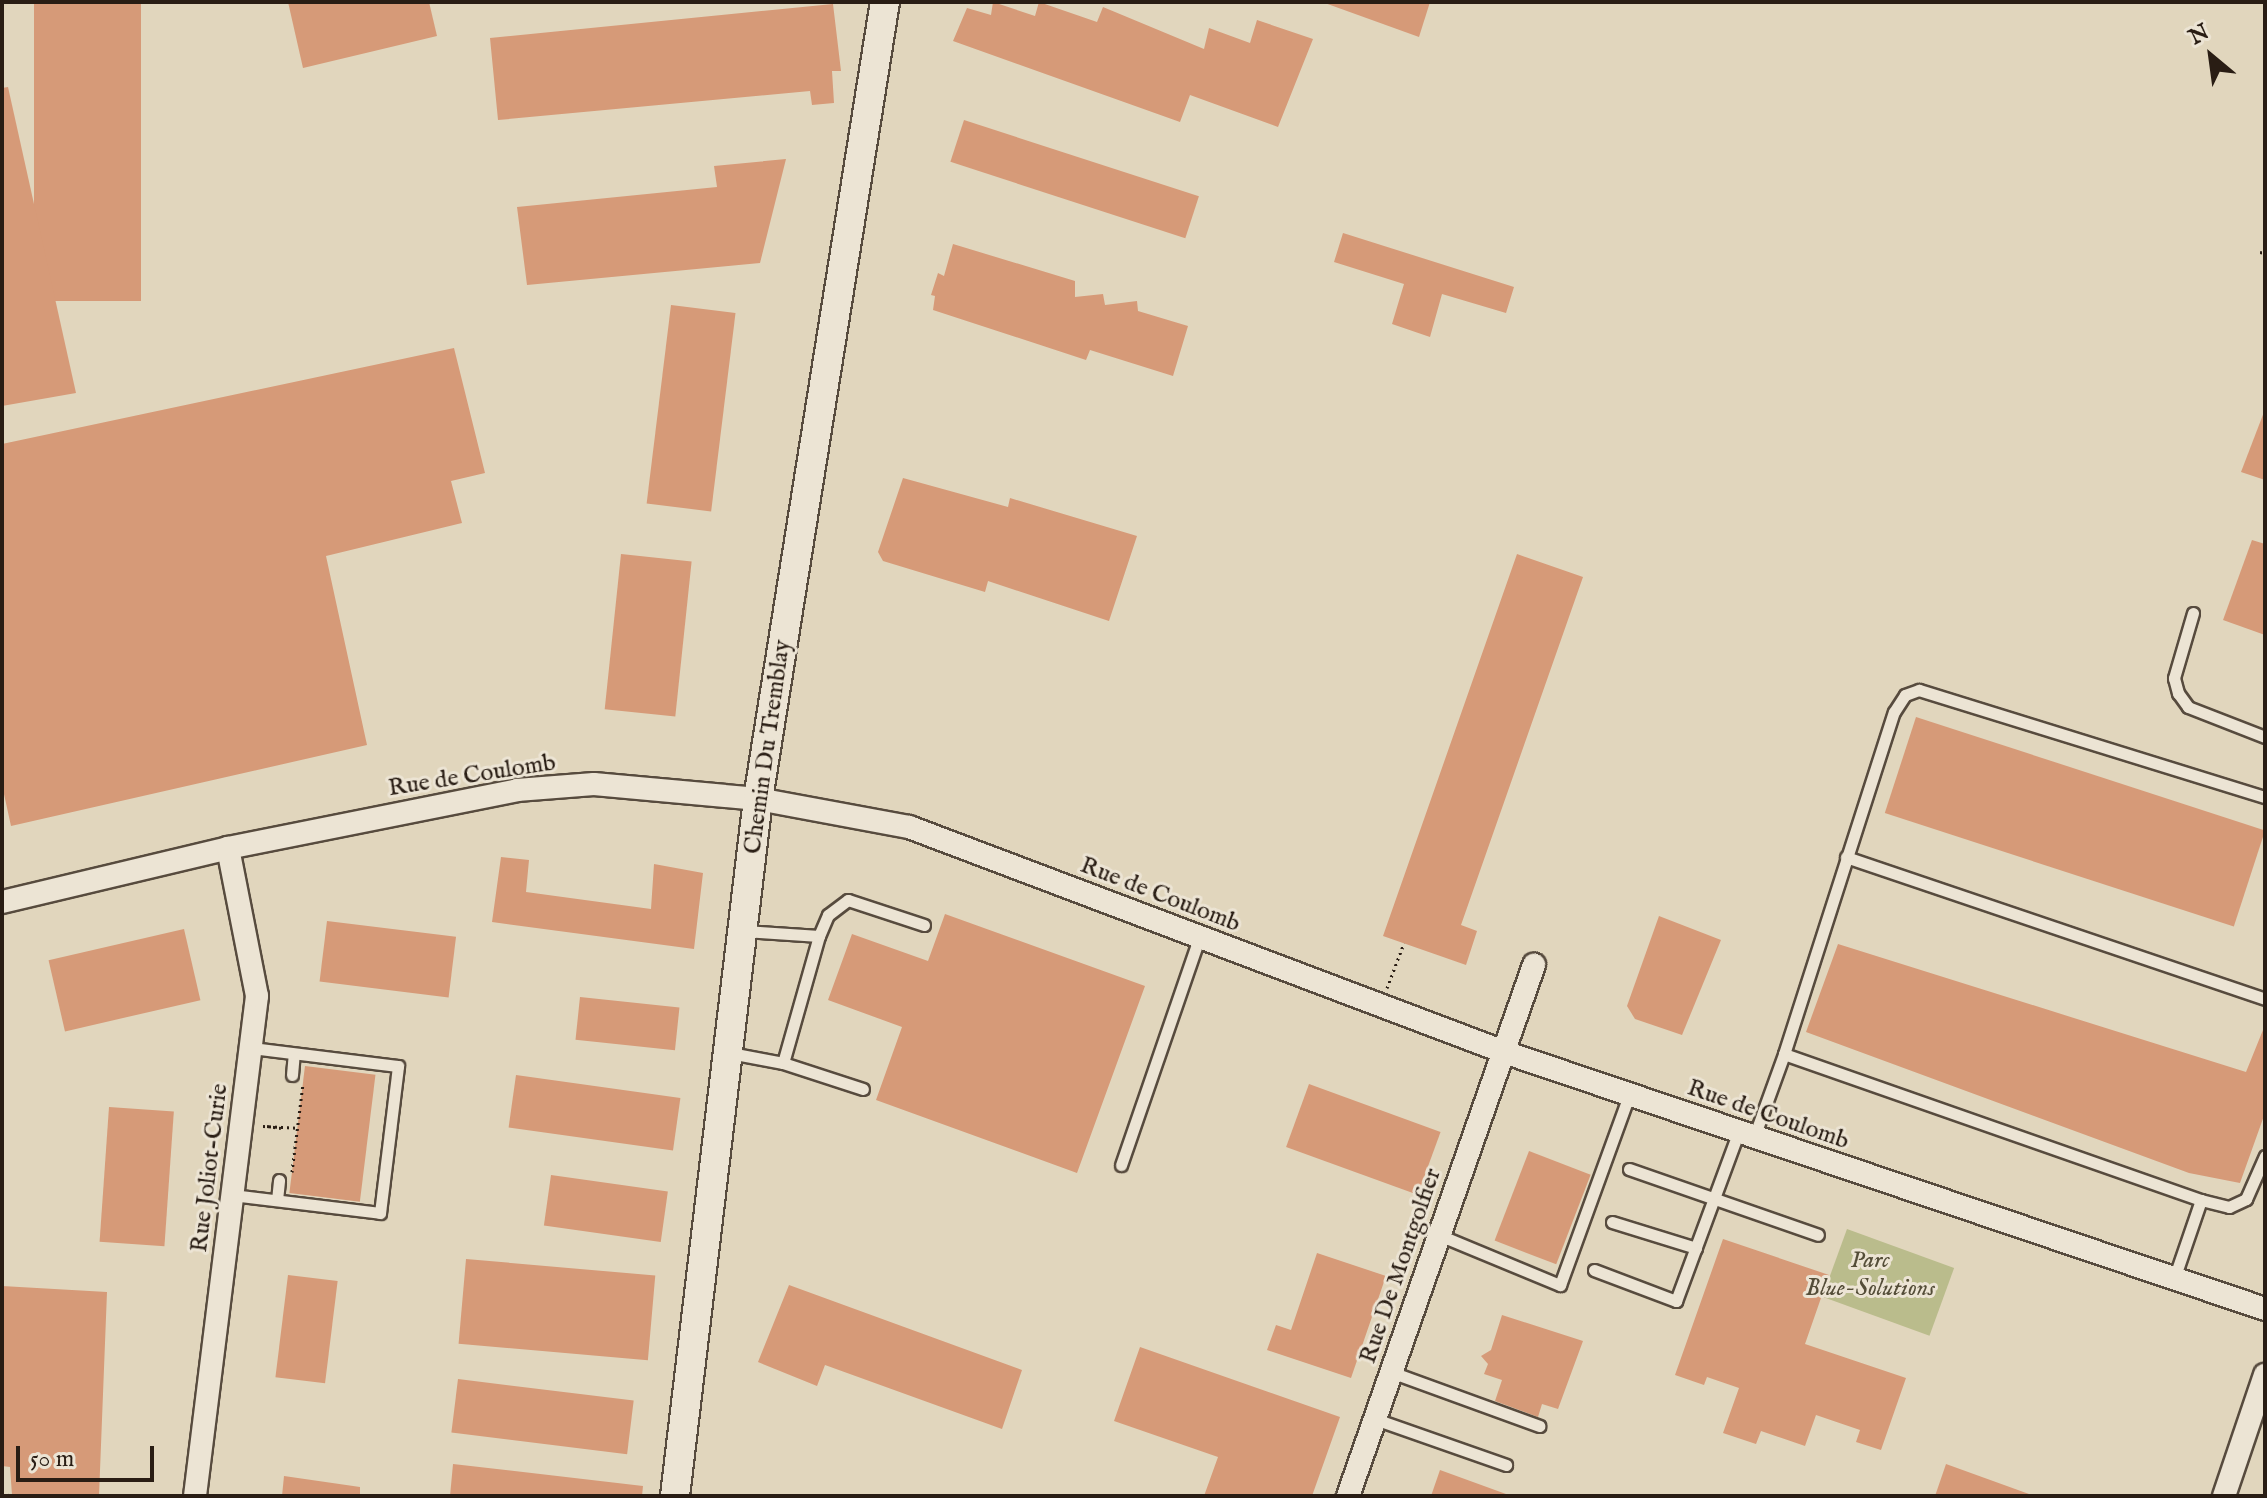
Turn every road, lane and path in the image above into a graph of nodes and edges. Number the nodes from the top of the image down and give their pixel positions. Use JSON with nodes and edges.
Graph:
{"nodes":[{"id":1,"x":885,"y":2,"type":"edge"},
{"id":2,"x":2193,"y":613,"type":"dead end"},
{"id":3,"x":2265,"y":737,"type":"edge"},
{"id":4,"x":2265,"y":797,"type":"edge"},
{"id":5,"x":758,"y":799,"type":"junction"},
{"id":6,"x":228,"y":848,"type":"junction"},
{"id":7,"x":1846,"y":857,"type":"junction"},
{"id":8,"x":2,"y":902,"type":"edge"},
{"id":9,"x":924,"y":925,"type":"dead end"},
{"id":10,"x":743,"y":931,"type":"junction"},
{"id":11,"x":819,"y":936,"type":"junction"},
{"id":12,"x":1199,"y":938,"type":"junction"},
{"id":13,"x":1404,"y":943,"type":"dead end"},
{"id":14,"x":1534,"y":965,"type":"dead end"},
{"id":15,"x":2265,"y":999,"type":"edge"},
{"id":16,"x":1380,"y":1006,"type":"junction"},
{"id":17,"x":251,"y":1048,"type":"junction"},
{"id":18,"x":1504,"y":1052,"type":"junction"},
{"id":19,"x":729,"y":1053,"type":"junction"},
{"id":20,"x":294,"y":1054,"type":"junction"},
{"id":21,"x":1784,"y":1054,"type":"junction"},
{"id":22,"x":783,"y":1063,"type":"junction"},
{"id":23,"x":298,"y":1077,"type":"joint"},
{"id":24,"x":863,"y":1089,"type":"dead end"},
{"id":25,"x":1629,"y":1095,"type":"junction"},
{"id":26,"x":256,"y":1125,"type":"dead end"},
{"id":27,"x":297,"y":1128,"type":"junction"},
{"id":28,"x":1746,"y":1135,"type":"junction"},
{"id":29,"x":2265,"y":1156,"type":"edge"},
{"id":30,"x":1121,"y":1165,"type":"dead end"},
{"id":31,"x":1629,"y":1169,"type":"dead end"},
{"id":32,"x":285,"y":1180,"type":"joint"},
{"id":33,"x":232,"y":1195,"type":"junction"},
{"id":34,"x":1714,"y":1197,"type":"junction"},
{"id":35,"x":277,"y":1200,"type":"junction"},
{"id":36,"x":2201,"y":1200,"type":"junction"},
{"id":37,"x":1612,"y":1222,"type":"dead end"},
{"id":38,"x":1439,"y":1235,"type":"junction"},
{"id":39,"x":1818,"y":1235,"type":"dead end"},
{"id":40,"x":1696,"y":1248,"type":"junction"},
{"id":41,"x":1594,"y":1270,"type":"dead end"},
{"id":42,"x":2174,"y":1279,"type":"junction"},
{"id":43,"x":2265,"y":1309,"type":"edge"},
{"id":44,"x":1391,"y":1372,"type":"junction"},
{"id":45,"x":2265,"y":1375,"type":"edge"},
{"id":46,"x":1375,"y":1419,"type":"junction"},
{"id":47,"x":1539,"y":1426,"type":"dead end"},
{"id":48,"x":1506,"y":1465,"type":"dead end"},
{"id":49,"x":2,"y":1493,"type":"edge"},
{"id":50,"x":11,"y":1496,"type":"edge"},
{"id":51,"x":195,"y":1496,"type":"edge"},
{"id":52,"x":675,"y":1496,"type":"edge"},
{"id":53,"x":1348,"y":1496,"type":"edge"},
{"id":54,"x":2224,"y":1496,"type":"edge"}],
"edges":[{"from":1,"to":5,"type":"street","name":"Chemin Du Tremblay"},
{"from":2,"to":3,"type":"lane"},
{"from":4,"to":7,"type":"lane"},
{"from":5,"to":6,"type":"street","name":"Rue de Coulomb"},
{"from":5,"to":10,"type":"street","name":"Chemin Du Tremblay"},
{"from":5,"to":12,"type":"street","name":"Rue de Coulomb"},
{"from":6,"to":8,"type":"street","name":"Rue de Coulomb"},
{"from":6,"to":17,"type":"street","name":"Rue Joliot-Curie"},
{"from":7,"to":15,"type":"lane"},
{"from":7,"to":21,"type":"lane"},
{"from":9,"to":11,"type":"lane"},
{"from":10,"to":11,"type":"lane"},
{"from":10,"to":19,"type":"street","name":"Chemin Du Tremblay"},
{"from":11,"to":22,"type":"lane"},
{"from":12,"to":16,"type":"street","name":"Rue de Coulomb"},
{"from":12,"to":30,"type":"lane"},
{"from":13,"to":16,"type":"path"},
{"from":14,"to":18,"type":"street","name":"Rue De Montgolfier"},
{"from":16,"to":18,"type":"street","name":"Rue de Coulomb"},
{"from":17,"to":20,"type":"lane"},
{"from":17,"to":33,"type":"street","name":"Rue Joliot-Curie"},
{"from":18,"to":25,"type":"street","name":"Rue de Coulomb"},
{"from":18,"to":38,"type":"street","name":"Rue De Montgolfier"},
{"from":19,"to":22,"type":"lane"},
{"from":19,"to":52,"type":"street","name":"Chemin Du Tremblay"},
{"from":20,"to":23,"type":"lane"},
{"from":20,"to":35,"type":"lane"},
{"from":21,"to":28,"type":"lane"},
{"from":21,"to":36,"type":"lane"},
{"from":22,"to":24,"type":"lane"},
{"from":23,"to":27,"type":"path"},
{"from":25,"to":28,"type":"street","name":"Rue de Coulomb"},
{"from":25,"to":38,"type":"lane"},
{"from":26,"to":27,"type":"path"},
{"from":27,"to":32,"type":"path"},
{"from":28,"to":34,"type":"lane"},
{"from":28,"to":42,"type":"street","name":"Rue de Coulomb"},
{"from":29,"to":36,"type":"lane"},
{"from":31,"to":34,"type":"lane"},
{"from":32,"to":35,"type":"lane"},
{"from":33,"to":35,"type":"lane"},
{"from":33,"to":51,"type":"street","name":"Rue Joliot-Curie"},
{"from":34,"to":39,"type":"lane"},
{"from":34,"to":40,"type":"lane"},
{"from":36,"to":42,"type":"lane"},
{"from":37,"to":40,"type":"lane"},
{"from":38,"to":44,"type":"street","name":"Rue De Montgolfier"},
{"from":40,"to":41,"type":"lane"},
{"from":42,"to":43,"type":"street","name":"Rue de Coulomb"},
{"from":44,"to":46,"type":"street","name":"Rue De Montgolfier"},
{"from":44,"to":47,"type":"lane"},
{"from":45,"to":54,"type":"street"},
{"from":46,"to":48,"type":"lane"},
{"from":46,"to":53,"type":"street","name":"Rue De Montgolfier"},
{"from":49,"to":50,"type":"path"}]}
